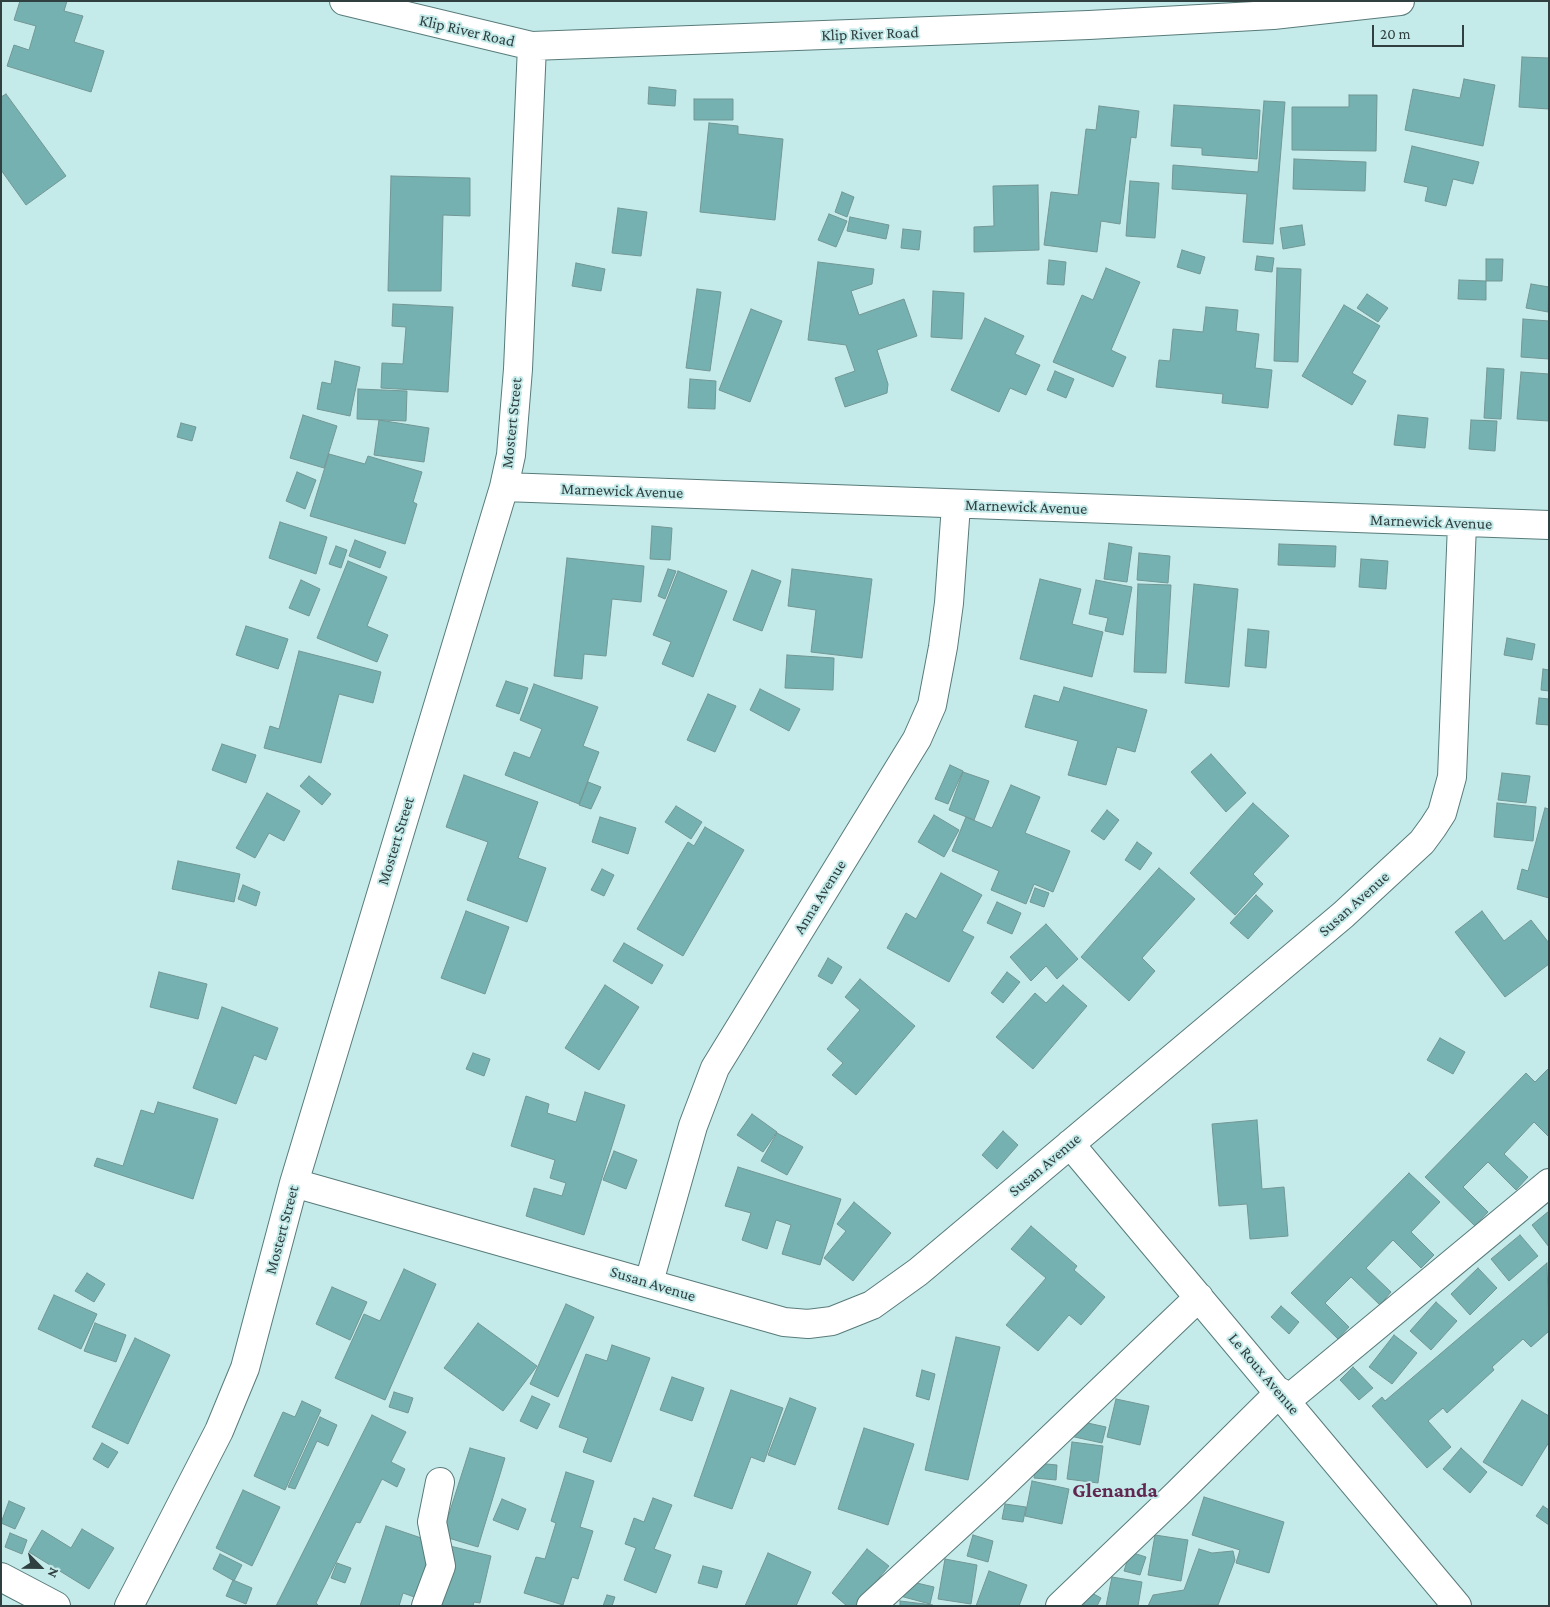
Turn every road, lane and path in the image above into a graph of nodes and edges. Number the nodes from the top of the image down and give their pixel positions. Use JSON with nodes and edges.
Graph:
{"nodes":[{"id":1,"x":344,"y":1,"type":"edge"},
{"id":2,"x":1400,"y":1,"type":"edge"},
{"id":3,"x":532,"y":46,"type":"junction"},
{"id":4,"x":504,"y":487,"type":"junction"},
{"id":5,"x":956,"y":505,"type":"junction"},
{"id":6,"x":1462,"y":524,"type":"junction"},
{"id":7,"x":1549,"y":525,"type":"edge"},
{"id":8,"x":1070,"y":1144,"type":"junction"},
{"id":9,"x":294,"y":1183,"type":"junction"},
{"id":10,"x":1549,"y":1183,"type":"edge"},
{"id":11,"x":649,"y":1282,"type":"junction"},
{"id":12,"x":1199,"y":1296,"type":"junction"},
{"id":13,"x":1283,"y":1397,"type":"junction"},
{"id":14,"x":440,"y":1482,"type":"dead end"},
{"id":15,"x":1,"y":1577,"type":"edge"},
{"id":16,"x":56,"y":1606,"type":"edge"},
{"id":17,"x":129,"y":1606,"type":"edge"},
{"id":18,"x":426,"y":1606,"type":"edge"},
{"id":19,"x":871,"y":1606,"type":"edge"},
{"id":20,"x":1060,"y":1606,"type":"edge"},
{"id":21,"x":1457,"y":1606,"type":"edge"}],
"edges":[{"from":1,"to":3,"type":"street","name":"Klip River Road"},
{"from":2,"to":3,"type":"street","name":"Klip River Road"},
{"from":3,"to":4,"type":"street","name":"Mostert Street"},
{"from":4,"to":5,"type":"street","name":"Marnewick Avenue"},
{"from":4,"to":9,"type":"street","name":"Mostert Street"},
{"from":5,"to":6,"type":"street","name":"Marnewick Avenue"},
{"from":5,"to":11,"type":"street","name":"Anna Avenue"},
{"from":6,"to":7,"type":"street","name":"Marnewick Avenue"},
{"from":6,"to":8,"type":"street","name":"Susan Avenue"},
{"from":8,"to":11,"type":"street","name":"Susan Avenue"},
{"from":8,"to":12,"type":"street","name":"Le Roux Avenue"},
{"from":9,"to":11,"type":"street","name":"Susan Avenue"},
{"from":9,"to":17,"type":"street","name":"Mostert Street"},
{"from":10,"to":13,"type":"street"},
{"from":12,"to":13,"type":"street","name":"Le Roux Avenue"},
{"from":12,"to":19,"type":"street"},
{"from":13,"to":20,"type":"street"},
{"from":13,"to":21,"type":"street","name":"Le Roux Avenue"},
{"from":14,"to":18,"type":"street"},
{"from":15,"to":16,"type":"street"}]}
